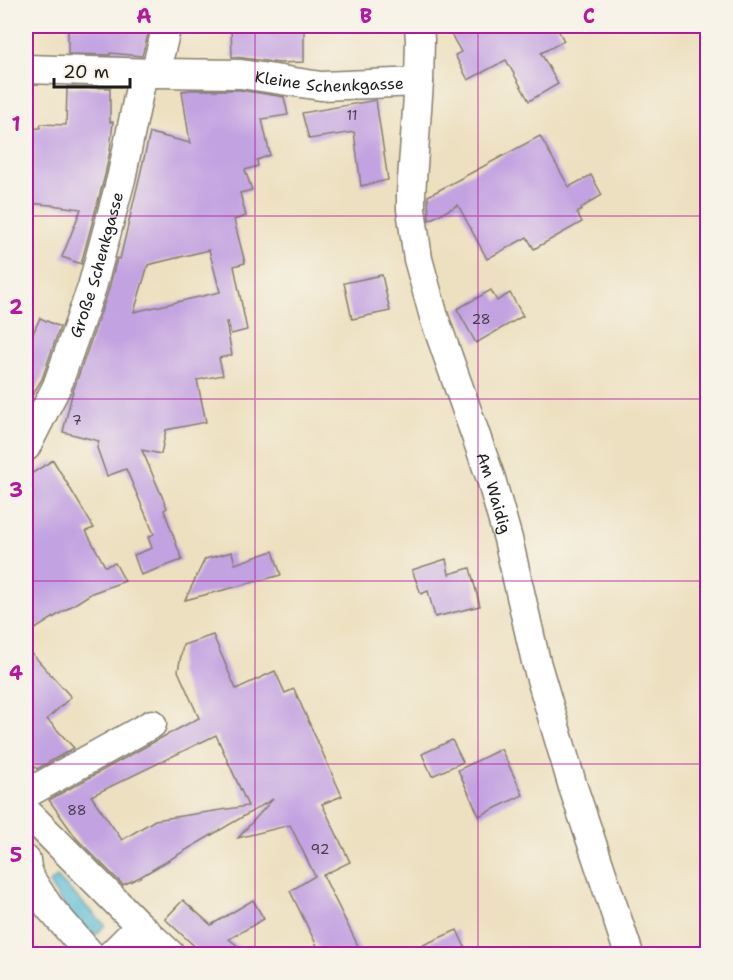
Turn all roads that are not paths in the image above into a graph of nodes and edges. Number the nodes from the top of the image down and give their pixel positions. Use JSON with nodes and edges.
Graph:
{"nodes":[{"id":1,"x":167,"y":26,"type":"edge"},
{"id":2,"x":419,"y":26,"type":"edge"},
{"id":3,"x":26,"y":69,"type":"edge"},
{"id":4,"x":149,"y":73,"type":"junction"},
{"id":5,"x":419,"y":82,"type":"junction"},
{"id":6,"x":26,"y":447,"type":"edge"},
{"id":7,"x":152,"y":724,"type":"dead end"},
{"id":8,"x":26,"y":815,"type":"edge"},
{"id":9,"x":26,"y":860,"type":"edge"},
{"id":10,"x":140,"y":926,"type":"junction"},
{"id":11,"x":90,"y":954,"type":"edge"},
{"id":12,"x":112,"y":954,"type":"edge"},
{"id":13,"x":171,"y":954,"type":"edge"},
{"id":14,"x":629,"y":954,"type":"edge"}],
"edges":[{"from":1,"to":4,"type":"street","name":"Große Schenkgasse"},
{"from":2,"to":5,"type":"street","name":"Am Waidig"},
{"from":3,"to":4,"type":"street","name":"Kleine Schenkgasse"},
{"from":4,"to":5,"type":"street","name":"Kleine Schenkgasse"},
{"from":4,"to":6,"type":"street","name":"Große Schenkgasse"},
{"from":5,"to":14,"type":"street","name":"Am Waidig"},
{"from":7,"to":8,"type":"street"},
{"from":8,"to":10,"type":"street"},
{"from":9,"to":11,"type":"street"},
{"from":10,"to":12,"type":"street"},
{"from":10,"to":13,"type":"street"}]}
